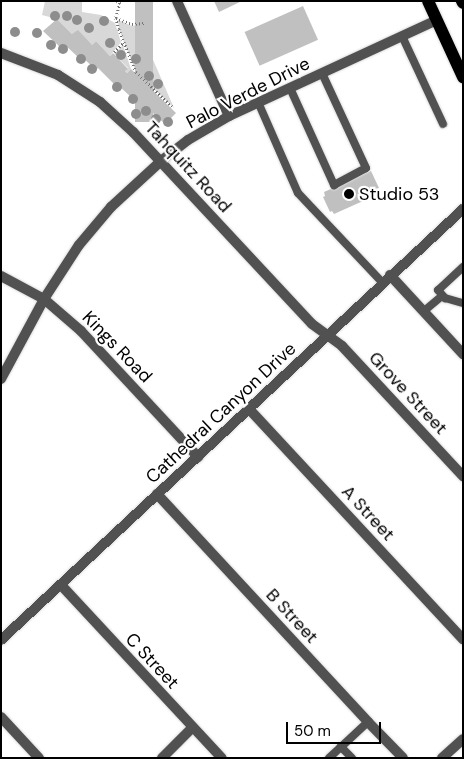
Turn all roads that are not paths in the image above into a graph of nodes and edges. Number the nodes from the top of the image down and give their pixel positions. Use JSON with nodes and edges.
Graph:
{"nodes":[{"id":1,"x":177,"y":1,"type":"edge"},
{"id":2,"x":428,"y":1,"type":"edge"},
{"id":3,"x":437,"y":20,"type":"junction"},
{"id":4,"x":402,"y":36,"type":"junction"},
{"id":5,"x":1,"y":53,"type":"edge"},
{"id":6,"x":322,"y":73,"type":"junction"},
{"id":7,"x":463,"y":77,"type":"edge"},
{"id":8,"x":290,"y":88,"type":"junction"},
{"id":9,"x":258,"y":102,"type":"junction"},
{"id":10,"x":229,"y":116,"type":"junction"},
{"id":11,"x":443,"y":124,"type":"dead end"},
{"id":12,"x":161,"y":161,"type":"junction"},
{"id":13,"x":463,"y":209,"type":"edge"},
{"id":14,"x":463,"y":267,"type":"edge"},
{"id":15,"x":390,"y":275,"type":"junction"},
{"id":16,"x":1,"y":276,"type":"edge"},
{"id":17,"x":382,"y":282,"type":"junction"},
{"id":18,"x":442,"y":296,"type":"junction"},
{"id":19,"x":44,"y":299,"type":"junction"},
{"id":20,"x":463,"y":303,"type":"edge"},
{"id":21,"x":424,"y":311,"type":"junction"},
{"id":22,"x":327,"y":336,"type":"junction"},
{"id":23,"x":463,"y":354,"type":"edge"},
{"id":24,"x":1,"y":379,"type":"edge"},
{"id":25,"x":250,"y":410,"type":"junction"},
{"id":26,"x":198,"y":457,"type":"junction"},
{"id":27,"x":463,"y":476,"type":"edge"},
{"id":28,"x":157,"y":494,"type":"junction"},
{"id":29,"x":60,"y":585,"type":"junction"},
{"id":30,"x":463,"y":639,"type":"edge"},
{"id":31,"x":1,"y":640,"type":"edge"},
{"id":32,"x":1,"y":717,"type":"edge"},
{"id":33,"x":368,"y":722,"type":"junction"},
{"id":34,"x":192,"y":728,"type":"junction"},
{"id":35,"x":463,"y":739,"type":"edge"},
{"id":36,"x":341,"y":747,"type":"junction"},
{"id":37,"x":39,"y":758,"type":"edge"},
{"id":38,"x":162,"y":758,"type":"edge"},
{"id":39,"x":222,"y":758,"type":"edge"},
{"id":40,"x":329,"y":758,"type":"edge"},
{"id":41,"x":352,"y":758,"type":"edge"},
{"id":42,"x":404,"y":758,"type":"edge"},
{"id":43,"x":442,"y":758,"type":"edge"}],
"edges":[{"from":1,"to":10,"type":"street"},
{"from":2,"to":3,"type":"main road"},
{"from":3,"to":4,"type":"street","name":"Palo Verde Drive"},
{"from":3,"to":7,"type":"main road"},
{"from":4,"to":6,"type":"street","name":"Palo Verde Drive"},
{"from":4,"to":11,"type":"lane"},
{"from":5,"to":12,"type":"street","name":"Tahquitz Road"},
{"from":6,"to":8,"type":"street","name":"Palo Verde Drive"},
{"from":6,"to":8,"type":"lane"},
{"from":8,"to":9,"type":"street","name":"Palo Verde Drive"},
{"from":9,"to":10,"type":"street","name":"Palo Verde Drive"},
{"from":9,"to":17,"type":"lane"},
{"from":10,"to":12,"type":"street","name":"Palo Verde Drive"},
{"from":12,"to":19,"type":"street","name":"Palo Verde Drive"},
{"from":12,"to":22,"type":"street","name":"Tahquitz Road"},
{"from":13,"to":15,"type":"street","name":"Cathedral Canyon Drive"},
{"from":14,"to":18,"type":"lane"},
{"from":15,"to":17,"type":"street","name":"Cathedral Canyon Drive"},
{"from":15,"to":21,"type":"street"},
{"from":16,"to":19,"type":"street","name":"Kings Road"},
{"from":17,"to":22,"type":"street","name":"Cathedral Canyon Drive"},
{"from":18,"to":20,"type":"lane"},
{"from":18,"to":21,"type":"lane"},
{"from":19,"to":24,"type":"street","name":"Palo Verde Drive"},
{"from":19,"to":26,"type":"street","name":"Kings Road"},
{"from":21,"to":23,"type":"street"},
{"from":22,"to":25,"type":"street","name":"Cathedral Canyon Drive"},
{"from":22,"to":27,"type":"street","name":"Grove Street"},
{"from":25,"to":26,"type":"street","name":"Cathedral Canyon Drive"},
{"from":25,"to":30,"type":"street","name":"A Street"},
{"from":26,"to":28,"type":"street","name":"Cathedral Canyon Drive"},
{"from":28,"to":29,"type":"street","name":"Cathedral Canyon Drive"},
{"from":28,"to":33,"type":"street","name":"B Street"},
{"from":29,"to":31,"type":"street","name":"Cathedral Canyon Drive"},
{"from":29,"to":34,"type":"street","name":"C Street"},
{"from":32,"to":37,"type":"street"},
{"from":33,"to":36,"type":"lane"},
{"from":33,"to":42,"type":"street","name":"B Street"},
{"from":34,"to":38,"type":"street"},
{"from":34,"to":39,"type":"street","name":"C Street"},
{"from":35,"to":43,"type":"street"},
{"from":36,"to":40,"type":"lane"},
{"from":36,"to":41,"type":"lane"}]}
